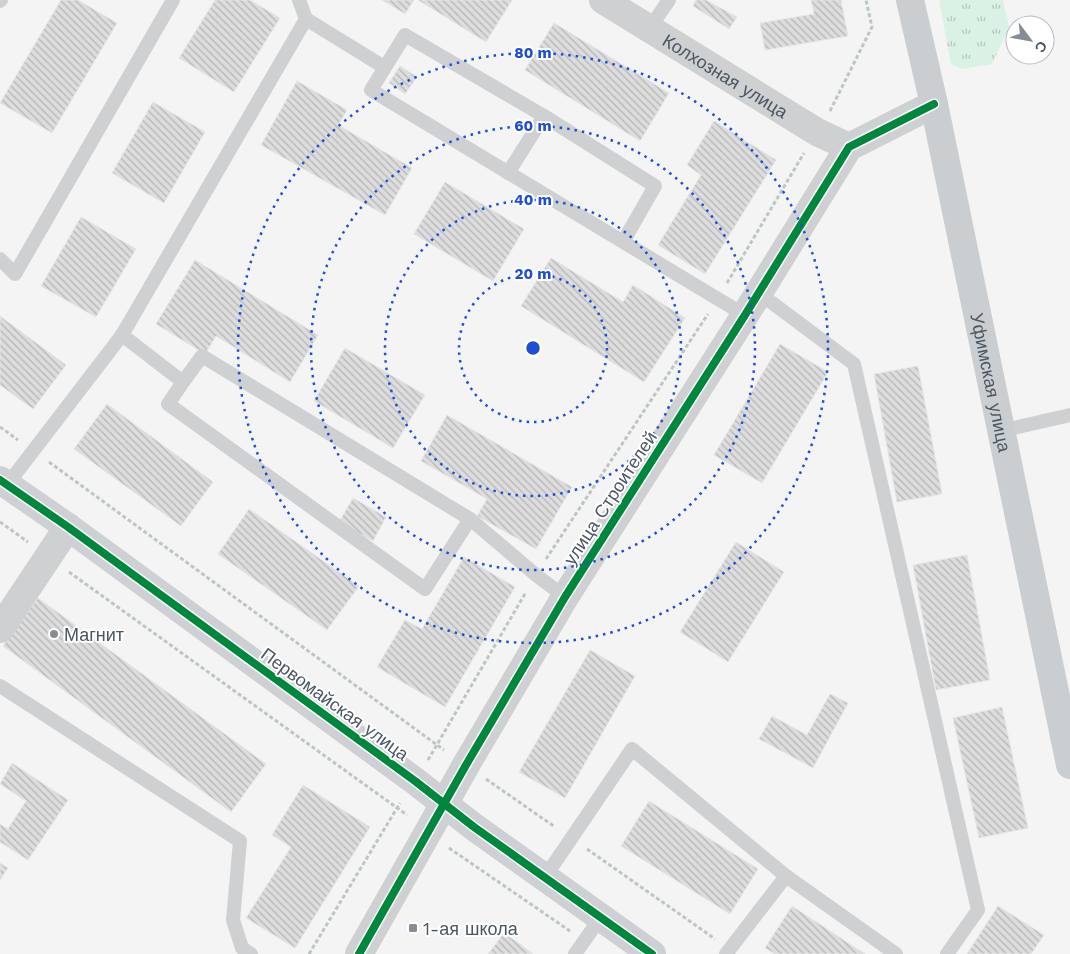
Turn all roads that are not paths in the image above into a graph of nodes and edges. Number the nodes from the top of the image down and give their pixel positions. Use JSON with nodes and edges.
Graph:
{"nodes":[{"id":1,"x":173,"y":0,"type":"edge"},
{"id":2,"x":299,"y":0,"type":"edge"},
{"id":3,"x":603,"y":0,"type":"edge"},
{"id":4,"x":669,"y":0,"type":"edge"},
{"id":5,"x":910,"y":0,"type":"edge"},
{"id":6,"x":306,"y":19,"type":"junction"},
{"id":7,"x":649,"y":29,"type":"junction"},
{"id":8,"x":384,"y":67,"type":"junction"},
{"id":9,"x":934,"y":104,"type":"junction"},
{"id":10,"x":544,"y":116,"type":"junction"},
{"id":11,"x":849,"y":147,"type":"junction"},
{"id":12,"x":508,"y":173,"type":"junction"},
{"id":13,"x":623,"y":242,"type":"junction"},
{"id":14,"x":0,"y":259,"type":"edge"},
{"id":15,"x":752,"y":304,"type":"junction"},
{"id":16,"x":122,"y":335,"type":"junction"},
{"id":17,"x":183,"y":382,"type":"junction"},
{"id":18,"x":1070,"y":415,"type":"edge"},
{"id":19,"x":1000,"y":432,"type":"junction"},
{"id":20,"x":4,"y":482,"type":"edge"},
{"id":21,"x":470,"y":519,"type":"junction"},
{"id":22,"x":68,"y":527,"type":"junction"},
{"id":23,"x":565,"y":597,"type":"junction"},
{"id":24,"x":0,"y":629,"type":"edge"},
{"id":25,"x":0,"y":686,"type":"edge"},
{"id":26,"x":1070,"y":765,"type":"edge"},
{"id":27,"x":444,"y":804,"type":"junction"},
{"id":28,"x":786,"y":876,"type":"junction"},
{"id":29,"x":545,"y":877,"type":"junction"},
{"id":30,"x":601,"y":917,"type":"junction"},
{"id":31,"x":728,"y":952,"type":"edge"},
{"id":32,"x":251,"y":954,"type":"edge"},
{"id":33,"x":359,"y":954,"type":"edge"},
{"id":34,"x":575,"y":954,"type":"edge"},
{"id":35,"x":652,"y":954,"type":"edge"},
{"id":36,"x":896,"y":954,"type":"edge"},
{"id":37,"x":947,"y":954,"type":"edge"}],
"edges":[{"from":1,"to":14,"type":"lane"},
{"from":2,"to":6,"type":"lane"},
{"from":3,"to":7,"type":"street","name":"Колхозная улица"},
{"from":4,"to":7,"type":"lane"},
{"from":5,"to":9,"type":"main road","name":"Уфимская улица"},
{"from":6,"to":8,"type":"lane"},
{"from":6,"to":16,"type":"lane"},
{"from":7,"to":11,"type":"street","name":"Колхозная улица"},
{"from":8,"to":10,"type":"lane"},
{"from":8,"to":12,"type":"lane"},
{"from":9,"to":11,"type":"street"},
{"from":9,"to":19,"type":"main road","name":"Уфимская улица"},
{"from":10,"to":12,"type":"lane"},
{"from":10,"to":13,"type":"lane"},
{"from":11,"to":15,"type":"street","name":"улица Строителей"},
{"from":12,"to":13,"type":"lane"},
{"from":13,"to":15,"type":"lane"},
{"from":15,"to":23,"type":"street","name":"улица Строителей"},
{"from":15,"to":37,"type":"lane"},
{"from":16,"to":17,"type":"lane"},
{"from":16,"to":20,"type":"lane"},
{"from":17,"to":21,"type":"lane"},
{"from":17,"to":21,"type":"lane"},
{"from":18,"to":19,"type":"lane"},
{"from":19,"to":26,"type":"main road","name":"Уфимская улица"},
{"from":20,"to":22,"type":"street","name":"Первомайская улица"},
{"from":21,"to":23,"type":"lane"},
{"from":22,"to":24,"type":"street"},
{"from":22,"to":27,"type":"street","name":"Первомайская улица"},
{"from":23,"to":27,"type":"street","name":"улица Строителей"},
{"from":25,"to":32,"type":"lane"},
{"from":27,"to":29,"type":"street","name":"Первомайская улица"},
{"from":27,"to":33,"type":"street","name":"улица Строителей"},
{"from":28,"to":29,"type":"lane"},
{"from":28,"to":31,"type":"lane"},
{"from":28,"to":36,"type":"lane"},
{"from":29,"to":30,"type":"street","name":"Первомайская улица"},
{"from":30,"to":34,"type":"lane"},
{"from":30,"to":35,"type":"street","name":"Первомайская улица"}]}
